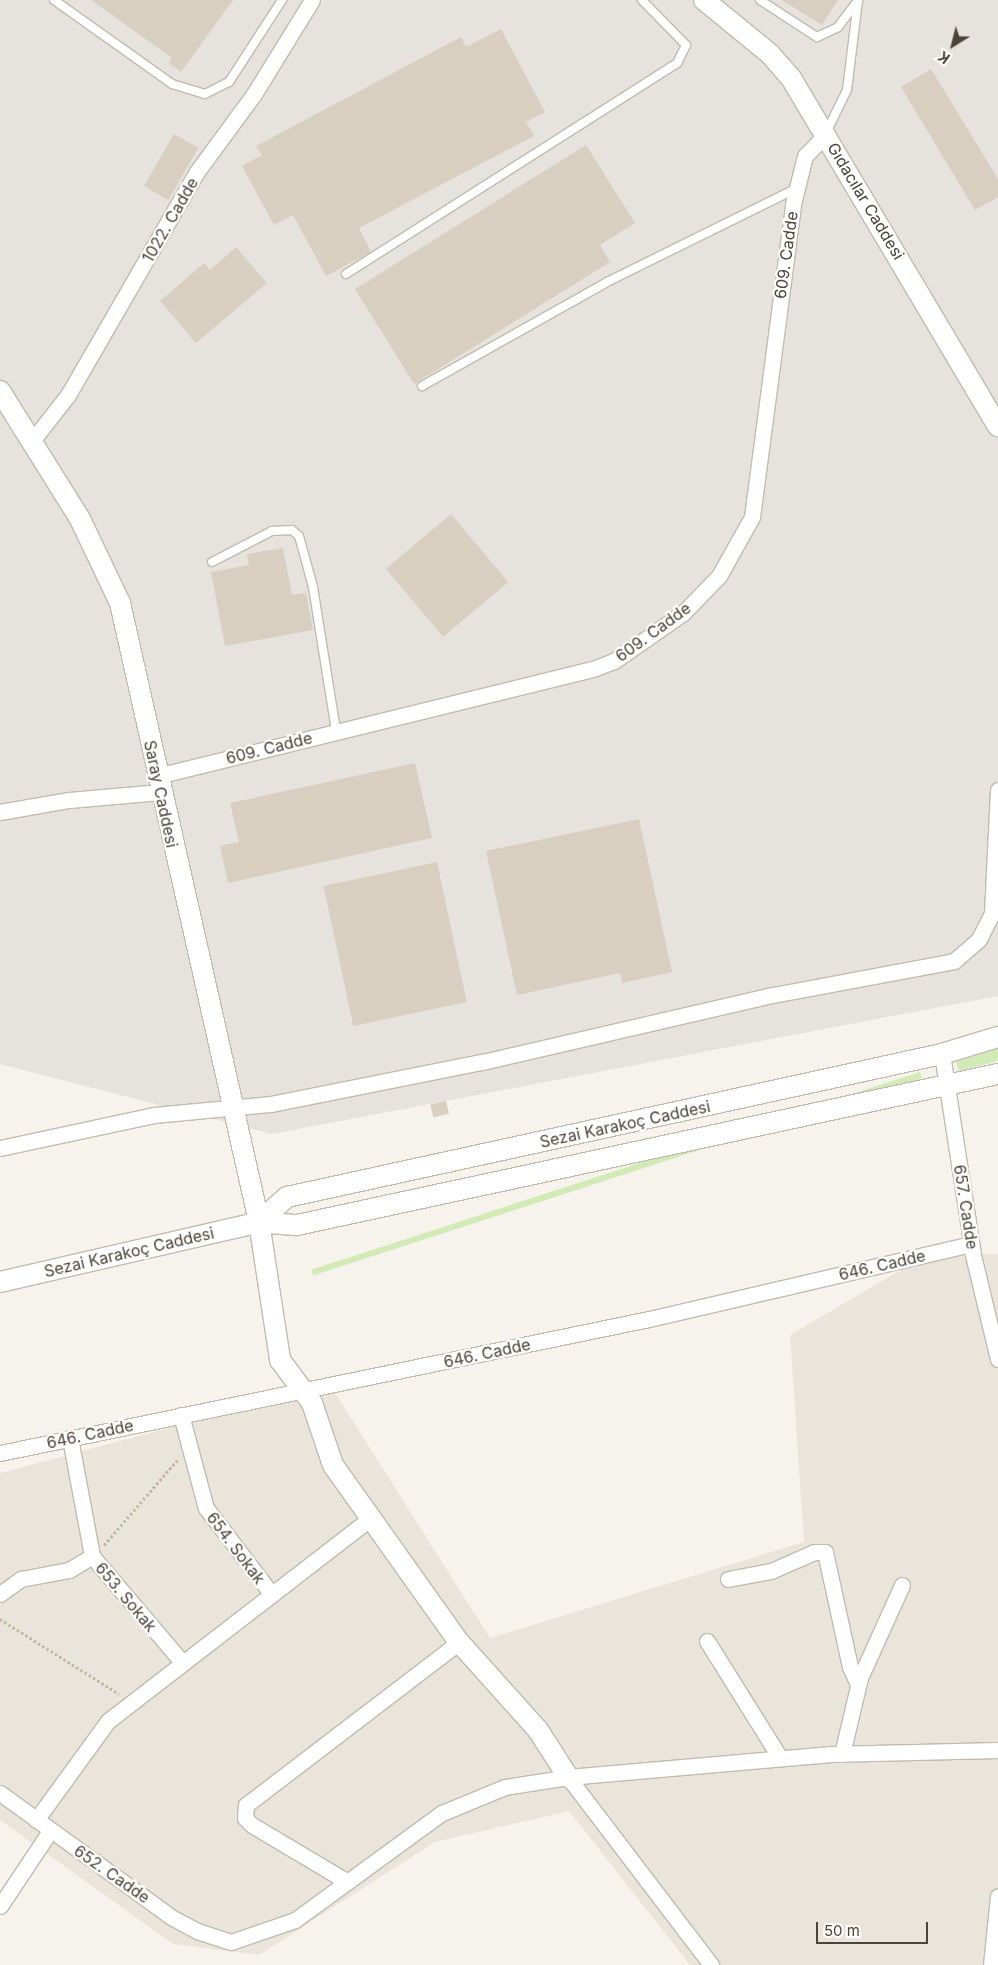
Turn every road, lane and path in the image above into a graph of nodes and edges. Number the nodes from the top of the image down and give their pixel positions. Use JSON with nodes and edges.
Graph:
{"nodes":[{"id":1,"x":54,"y":0,"type":"edge"},
{"id":2,"x":282,"y":0,"type":"edge"},
{"id":3,"x":312,"y":0,"type":"edge"},
{"id":4,"x":642,"y":0,"type":"edge"},
{"id":5,"x":704,"y":0,"type":"edge"},
{"id":6,"x":760,"y":0,"type":"edge"},
{"id":7,"x":858,"y":0,"type":"edge"},
{"id":8,"x":825,"y":135,"type":"junction"},
{"id":9,"x":797,"y":188,"type":"junction"},
{"id":10,"x":346,"y":274,"type":"dead end"},
{"id":11,"x":422,"y":386,"type":"dead end"},
{"id":12,"x":0,"y":391,"type":"edge"},
{"id":13,"x":998,"y":426,"type":"edge"},
{"id":14,"x":32,"y":442,"type":"junction"},
{"id":15,"x":212,"y":562,"type":"dead end"},
{"id":16,"x":336,"y":731,"type":"junction"},
{"id":17,"x":159,"y":784,"type":"junction"},
{"id":18,"x":998,"y":790,"type":"edge"},
{"id":19,"x":0,"y":812,"type":"edge"},
{"id":20,"x":998,"y":1037,"type":"edge"},
{"id":21,"x":942,"y":1054,"type":"junction"},
{"id":22,"x":998,"y":1074,"type":"edge"},
{"id":23,"x":948,"y":1082,"type":"junction"},
{"id":24,"x":232,"y":1106,"type":"junction"},
{"id":25,"x":0,"y":1148,"type":"edge"},
{"id":26,"x":258,"y":1222,"type":"junction"},
{"id":27,"x":972,"y":1244,"type":"junction"},
{"id":28,"x":0,"y":1282,"type":"edge"},
{"id":29,"x":993,"y":1318,"type":"edge"},
{"id":30,"x":998,"y":1359,"type":"edge"},
{"id":31,"x":304,"y":1391,"type":"junction"},
{"id":32,"x":181,"y":1415,"type":"junction"},
{"id":33,"x":70,"y":1438,"type":"junction"},
{"id":34,"x":187,"y":1447,"type":"junction"},
{"id":35,"x":0,"y":1454,"type":"edge"},
{"id":36,"x":371,"y":1518,"type":"junction"},
{"id":37,"x":92,"y":1556,"type":"junction"},
{"id":38,"x":728,"y":1579,"type":"dead end"},
{"id":39,"x":902,"y":1585,"type":"dead end"},
{"id":40,"x":270,"y":1592,"type":"junction"},
{"id":41,"x":0,"y":1594,"type":"edge"},
{"id":42,"x":0,"y":1619,"type":"edge"},
{"id":43,"x":707,"y":1641,"type":"dead end"},
{"id":44,"x":459,"y":1642,"type":"junction"},
{"id":45,"x":181,"y":1661,"type":"junction"},
{"id":46,"x":858,"y":1684,"type":"junction"},
{"id":47,"x":130,"y":1702,"type":"junction"},
{"id":48,"x":998,"y":1750,"type":"edge"},
{"id":49,"x":842,"y":1754,"type":"junction"},
{"id":50,"x":780,"y":1758,"type":"junction"},
{"id":51,"x":568,"y":1776,"type":"junction"},
{"id":52,"x":0,"y":1793,"type":"edge"},
{"id":53,"x":36,"y":1820,"type":"junction"},
{"id":54,"x":50,"y":1831,"type":"junction"},
{"id":55,"x":346,"y":1881,"type":"junction"},
{"id":56,"x":998,"y":1896,"type":"edge"},
{"id":57,"x":0,"y":1906,"type":"edge"},
{"id":58,"x":711,"y":1965,"type":"edge"},
{"id":59,"x":991,"y":1965,"type":"edge"}],
"edges":[{"from":1,"to":2,"type":"lane"},
{"from":3,"to":14,"type":"street","name":"1022. Cadde"},
{"from":4,"to":10,"type":"lane"},
{"from":5,"to":8,"type":"street","name":"Gıdacılar Caddesi"},
{"from":6,"to":7,"type":"lane"},
{"from":7,"to":8,"type":"lane"},
{"from":8,"to":9,"type":"street","name":"609. Cadde"},
{"from":8,"to":13,"type":"street","name":"Gıdacılar Caddesi"},
{"from":9,"to":11,"type":"lane"},
{"from":9,"to":16,"type":"street","name":"609. Cadde"},
{"from":12,"to":14,"type":"street","name":"Saray Caddesi"},
{"from":14,"to":17,"type":"street","name":"Saray Caddesi"},
{"from":15,"to":16,"type":"lane"},
{"from":16,"to":17,"type":"street","name":"609. Cadde"},
{"from":17,"to":19,"type":"street","name":"609. Cadde"},
{"from":17,"to":24,"type":"street","name":"Saray Caddesi"},
{"from":18,"to":24,"type":"street"},
{"from":20,"to":21,"type":"street","name":"Sezai Karakoç Caddesi"},
{"from":21,"to":23,"type":"street","name":"657. Cadde"},
{"from":21,"to":26,"type":"street","name":"Sezai Karakoç Caddesi"},
{"from":22,"to":23,"type":"street","name":"Sezai Karakoç Caddesi"},
{"from":23,"to":26,"type":"street","name":"Sezai Karakoç Caddesi"},
{"from":23,"to":27,"type":"street","name":"657. Cadde"},
{"from":24,"to":25,"type":"street"},
{"from":24,"to":26,"type":"street","name":"Saray Caddesi"},
{"from":26,"to":28,"type":"street","name":"Sezai Karakoç Caddesi"},
{"from":26,"to":31,"type":"street","name":"Saray Caddesi"},
{"from":27,"to":29,"type":"street","name":"657. Cadde"},
{"from":27,"to":31,"type":"street","name":"646. Cadde"},
{"from":29,"to":30,"type":"street","name":"657. Cadde"},
{"from":31,"to":32,"type":"street","name":"646. Cadde"},
{"from":31,"to":36,"type":"street","name":"Saray Caddesi"},
{"from":32,"to":33,"type":"street","name":"646. Cadde"},
{"from":32,"to":34,"type":"street","name":"654. Sokak"},
{"from":33,"to":35,"type":"street","name":"646. Cadde"},
{"from":33,"to":37,"type":"street","name":"653. Sokak"},
{"from":34,"to":37,"type":"path"},
{"from":34,"to":40,"type":"street","name":"654. Sokak"},
{"from":36,"to":40,"type":"street"},
{"from":36,"to":44,"type":"street","name":"Saray Caddesi"},
{"from":37,"to":41,"type":"street"},
{"from":37,"to":45,"type":"street","name":"653. Sokak"},
{"from":38,"to":46,"type":"street"},
{"from":39,"to":46,"type":"street"},
{"from":40,"to":45,"type":"street"},
{"from":42,"to":47,"type":"path"},
{"from":43,"to":50,"type":"street"},
{"from":44,"to":51,"type":"street","name":"Saray Caddesi"},
{"from":44,"to":55,"type":"street"},
{"from":45,"to":47,"type":"street"},
{"from":46,"to":49,"type":"street"},
{"from":47,"to":53,"type":"street"},
{"from":48,"to":49,"type":"street"},
{"from":49,"to":50,"type":"street"},
{"from":50,"to":51,"type":"street"},
{"from":51,"to":55,"type":"street"},
{"from":51,"to":58,"type":"street"},
{"from":52,"to":53,"type":"street","name":"652. Cadde"},
{"from":53,"to":54,"type":"street","name":"652. Cadde"},
{"from":54,"to":55,"type":"street","name":"652. Cadde"},
{"from":54,"to":57,"type":"street"},
{"from":56,"to":59,"type":"street"}]}
